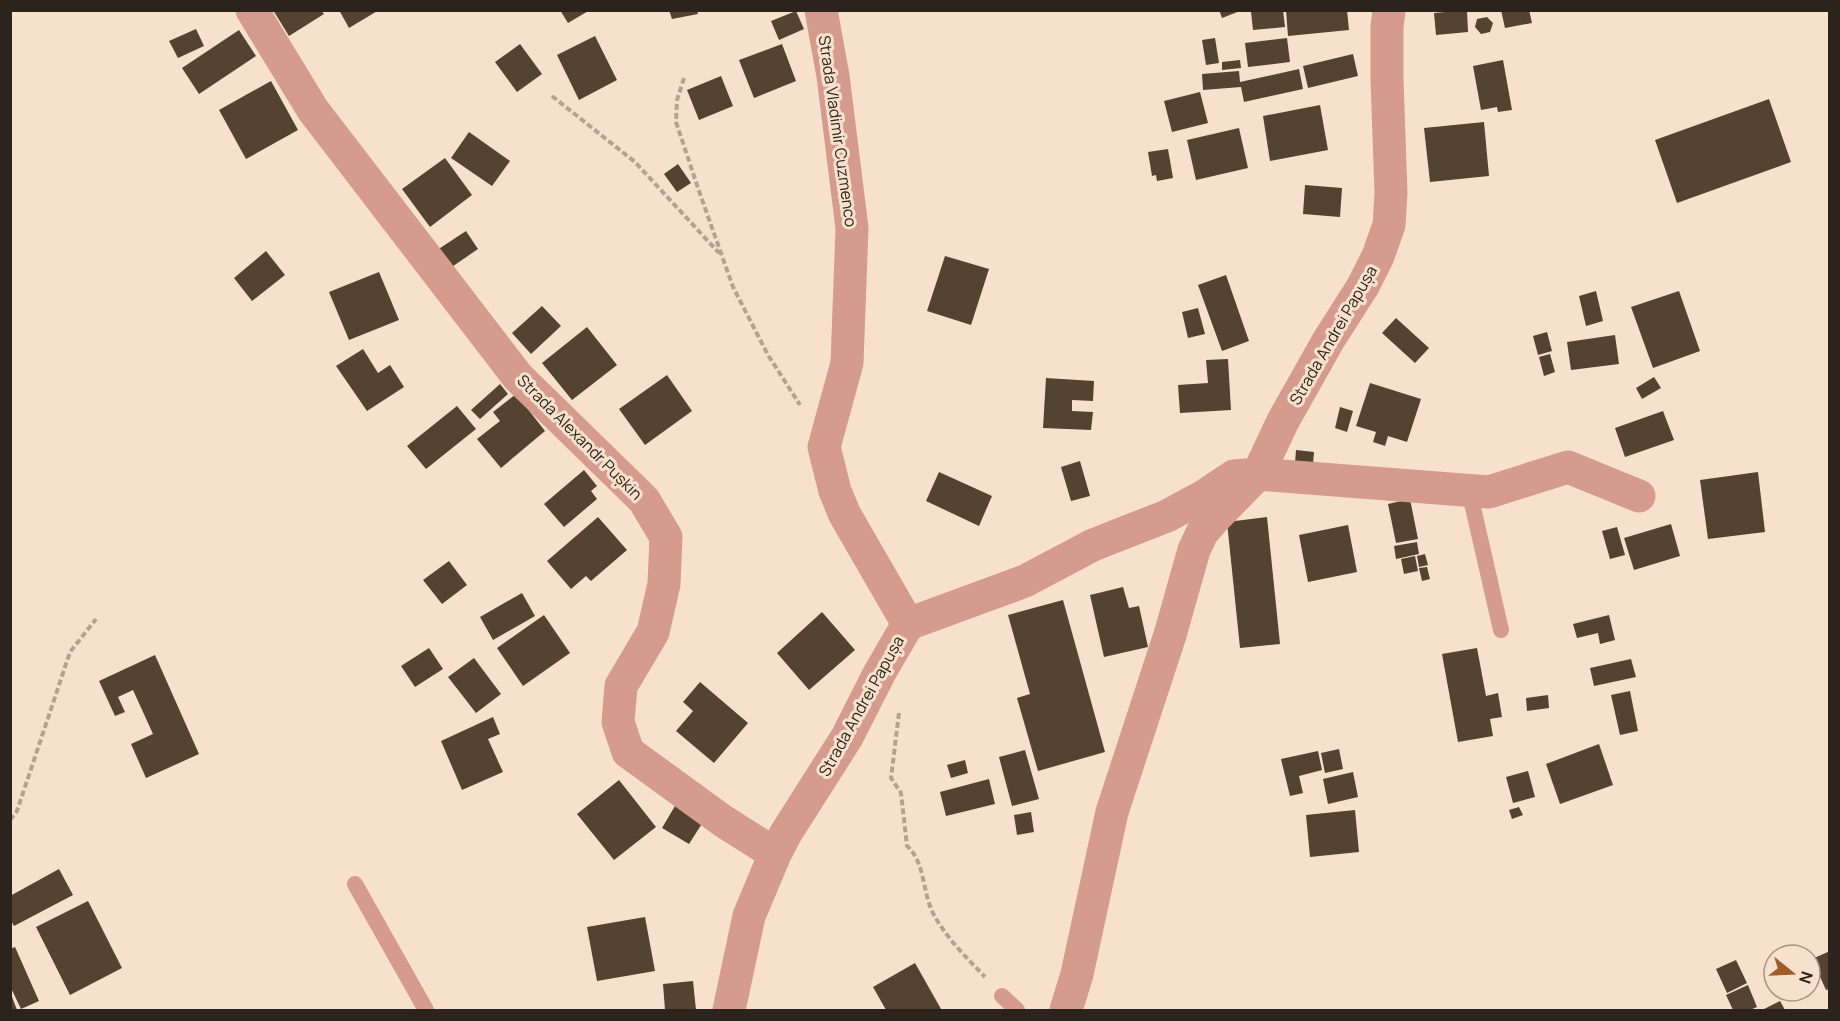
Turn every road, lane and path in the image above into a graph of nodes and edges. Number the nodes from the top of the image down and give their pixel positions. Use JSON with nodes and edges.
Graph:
{"nodes":[{"id":1,"x":252,"y":10,"type":"edge"},
{"id":2,"x":821,"y":10,"type":"edge"},
{"id":3,"x":1389,"y":10,"type":"edge"},
{"id":4,"x":684,"y":78,"type":"dead end"},
{"id":5,"x":552,"y":96,"type":"dead end"},
{"id":6,"x":721,"y":255,"type":"junction"},
{"id":7,"x":824,"y":447,"type":"junction"},
{"id":8,"x":1258,"y":474,"type":"junction"},
{"id":9,"x":1468,"y":490,"type":"junction"},
{"id":10,"x":1639,"y":496,"type":"dead end"},
{"id":11,"x":96,"y":620,"type":"dead end"},
{"id":12,"x":908,"y":624,"type":"junction"},
{"id":13,"x":1501,"y":630,"type":"dead end"},
{"id":14,"x":899,"y":707,"type":"dead end"},
{"id":15,"x":10,"y":820,"type":"edge"},
{"id":16,"x":775,"y":854,"type":"junction"},
{"id":17,"x":355,"y":884,"type":"dead end"},
{"id":18,"x":1002,"y":996,"type":"joint"},
{"id":19,"x":426,"y":1011,"type":"edge"},
{"id":20,"x":729,"y":1011,"type":"edge"},
{"id":21,"x":1017,"y":1011,"type":"edge"},
{"id":22,"x":1066,"y":1011,"type":"edge"}],
"edges":[{"from":1,"to":16,"type":"street","name":"Strada Alexandr Pușkin"},
{"from":2,"to":7,"type":"street","name":"Strada Vladimir Cuzmenco"},
{"from":3,"to":8,"type":"street","name":"Strada Andrei Papușa"},
{"from":4,"to":6,"type":"path"},
{"from":5,"to":6,"type":"path"},
{"from":6,"to":7,"type":"path"},
{"from":7,"to":12,"type":"street","name":"Strada Vladimir Cuzmenco"},
{"from":8,"to":9,"type":"street","name":"Strada Andrei Papușa"},
{"from":8,"to":12,"type":"street","name":"Strada Andrei Papușa"},
{"from":8,"to":22,"type":"street","name":"Strada Andrei Papușa"},
{"from":9,"to":10,"type":"street","name":"Strada Andrei Papușa"},
{"from":9,"to":13,"type":"lane"},
{"from":11,"to":15,"type":"path"},
{"from":12,"to":16,"type":"street","name":"Strada Andrei Papușa"},
{"from":14,"to":18,"type":"path"},
{"from":16,"to":20,"type":"street","name":"Strada Andrei Papușa"},
{"from":17,"to":19,"type":"lane"},
{"from":18,"to":21,"type":"lane"}]}
